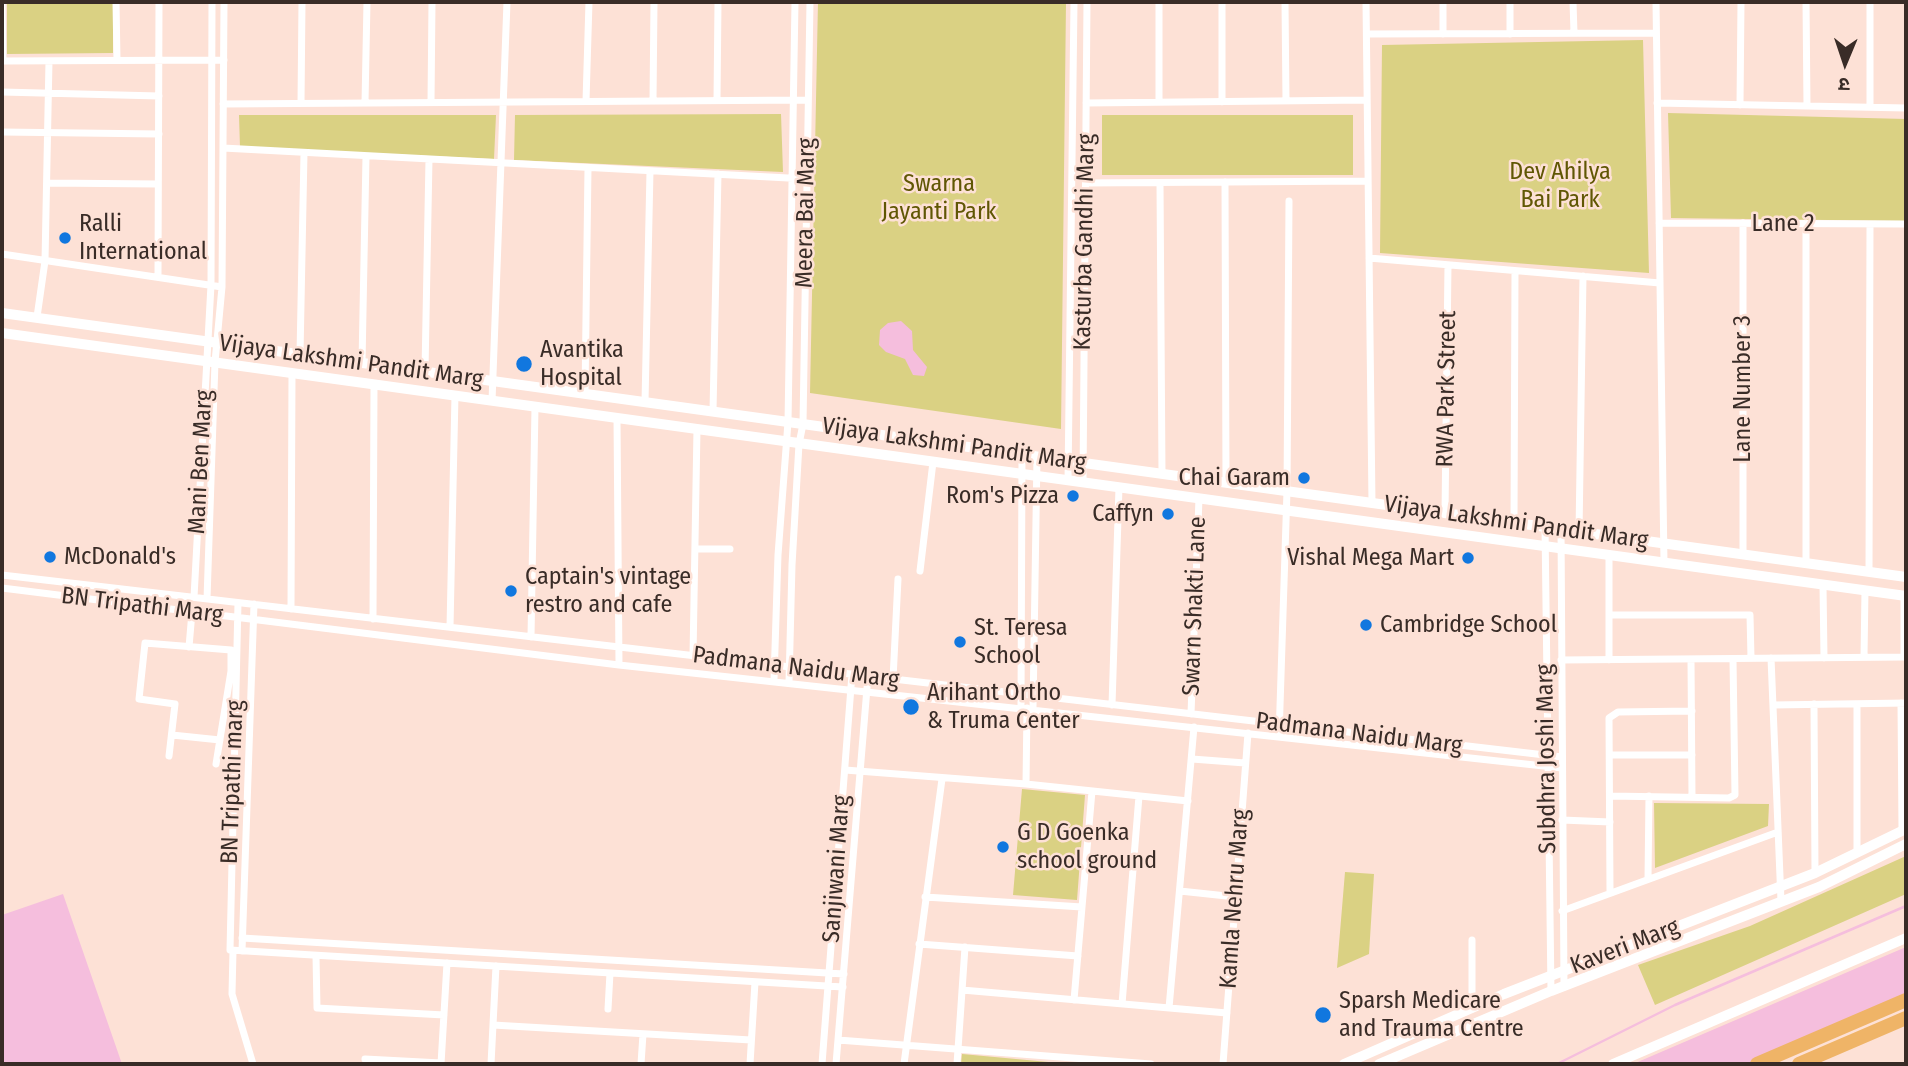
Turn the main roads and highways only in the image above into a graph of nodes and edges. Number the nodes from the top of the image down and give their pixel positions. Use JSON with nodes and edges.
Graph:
{"nodes":[{"id":1,"x":1906,"y":1000,"type":"edge"},
{"id":2,"x":1906,"y":1018,"type":"edge"},
{"id":3,"x":1757,"y":1064,"type":"edge"},
{"id":4,"x":1799,"y":1064,"type":"edge"}],
"edges":[{"from":1,"to":3,"type":"highway"},
{"from":2,"to":4,"type":"highway"}]}
